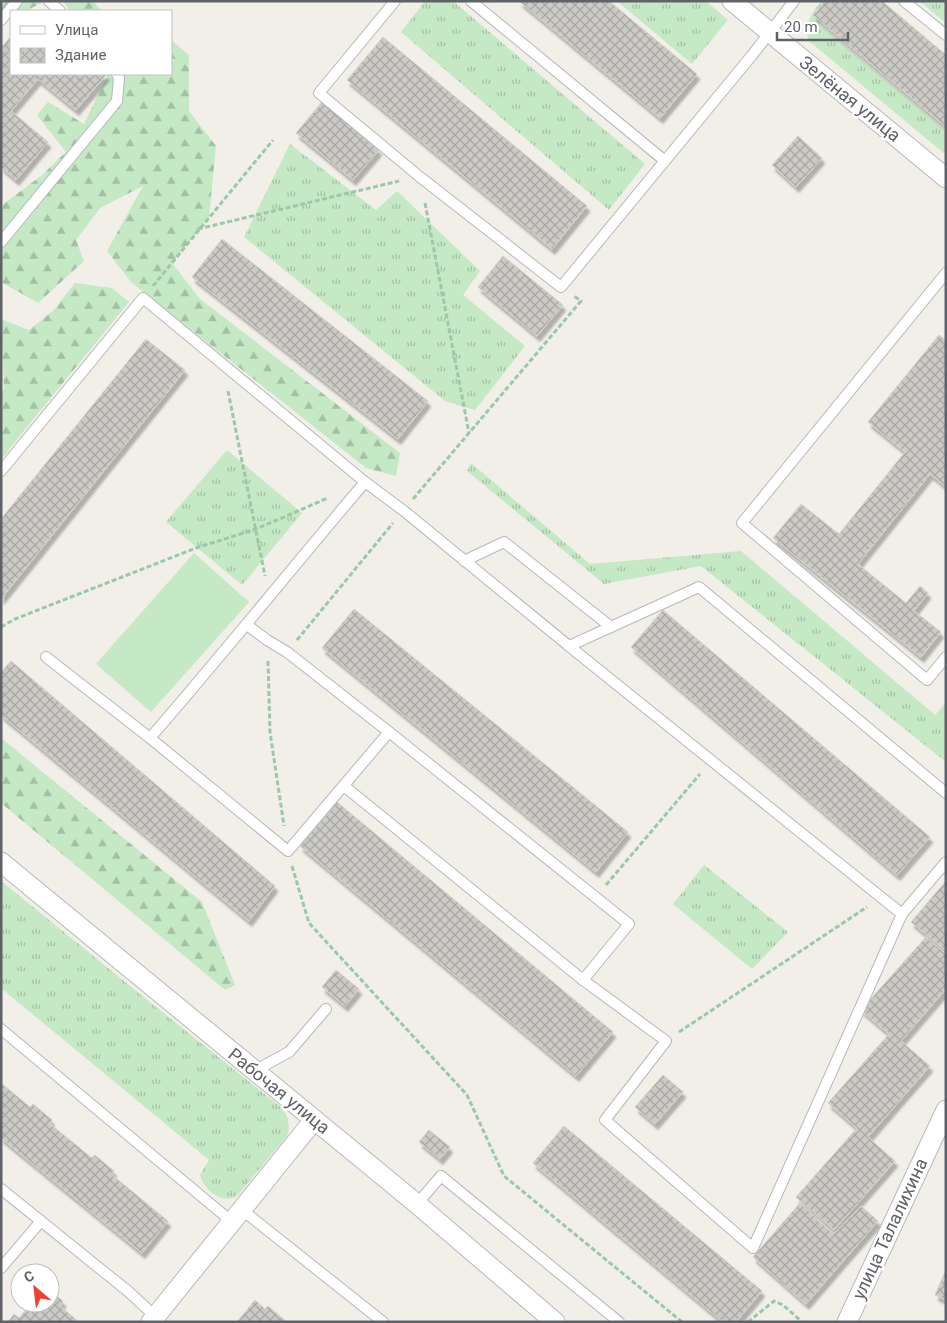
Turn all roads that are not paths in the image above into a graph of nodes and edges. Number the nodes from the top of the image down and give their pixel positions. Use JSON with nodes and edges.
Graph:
{"nodes":[{"id":1,"x":17,"y":1,"type":"edge"},
{"id":2,"x":49,"y":1,"type":"edge"},
{"id":3,"x":395,"y":1,"type":"edge"},
{"id":4,"x":471,"y":1,"type":"edge"},
{"id":5,"x":732,"y":1,"type":"edge"},
{"id":6,"x":794,"y":1,"type":"edge"},
{"id":7,"x":904,"y":1,"type":"edge"},
{"id":8,"x":59,"y":10,"type":"edge"},
{"id":9,"x":1,"y":20,"type":"edge"},
{"id":10,"x":769,"y":33,"type":"junction"},
{"id":11,"x":946,"y":34,"type":"edge"},
{"id":12,"x":118,"y":75,"type":"edge"},
{"id":13,"x":665,"y":161,"type":"junction"},
{"id":14,"x":946,"y":178,"type":"edge"},
{"id":15,"x":1,"y":242,"type":"edge"},
{"id":16,"x":944,"y":280,"type":"edge"},
{"id":17,"x":1,"y":471,"type":"edge"},
{"id":18,"x":365,"y":482,"type":"junction"},
{"id":19,"x":464,"y":561,"type":"junction"},
{"id":20,"x":247,"y":625,"type":"junction"},
{"id":21,"x":611,"y":627,"type":"junction"},
{"id":22,"x":569,"y":646,"type":"junction"},
{"id":23,"x":46,"y":657,"type":"dead end"},
{"id":24,"x":946,"y":657,"type":"edge"},
{"id":25,"x":389,"y":732,"type":"junction"},
{"id":26,"x":150,"y":738,"type":"junction"},
{"id":27,"x":344,"y":786,"type":"junction"},
{"id":28,"x":946,"y":793,"type":"edge"},
{"id":29,"x":1,"y":862,"type":"edge"},
{"id":30,"x":946,"y":862,"type":"edge"},
{"id":31,"x":902,"y":914,"type":"junction"},
{"id":32,"x":583,"y":980,"type":"junction"},
{"id":33,"x":326,"y":1009,"type":"dead end"},
{"id":34,"x":1,"y":1029,"type":"edge"},
{"id":35,"x":254,"y":1071,"type":"junction"},
{"id":36,"x":946,"y":1110,"type":"edge"},
{"id":37,"x":314,"y":1120,"type":"junction"},
{"id":38,"x":1,"y":1189,"type":"edge"},
{"id":39,"x":417,"y":1204,"type":"junction"},
{"id":40,"x":236,"y":1215,"type":"junction"},
{"id":41,"x":41,"y":1221,"type":"junction"},
{"id":42,"x":1,"y":1268,"type":"edge"},
{"id":43,"x":155,"y":1320,"type":"edge"},
{"id":44,"x":383,"y":1322,"type":"edge"},
{"id":45,"x":555,"y":1322,"type":"edge"},
{"id":46,"x":619,"y":1322,"type":"edge"},
{"id":47,"x":848,"y":1322,"type":"edge"}],
"edges":[{"from":1,"to":9,"type":"lane"},
{"from":2,"to":8,"type":"lane"},
{"from":3,"to":13,"type":"lane"},
{"from":4,"to":13,"type":"lane"},
{"from":5,"to":10,"type":"street","name":"Зелёная улица"},
{"from":6,"to":10,"type":"lane"},
{"from":7,"to":11,"type":"lane"},
{"from":10,"to":13,"type":"lane"},
{"from":10,"to":14,"type":"street","name":"Зелёная улица"},
{"from":12,"to":15,"type":"lane"},
{"from":16,"to":24,"type":"lane"},
{"from":17,"to":18,"type":"lane"},
{"from":18,"to":19,"type":"lane"},
{"from":18,"to":20,"type":"lane"},
{"from":19,"to":21,"type":"lane"},
{"from":19,"to":22,"type":"lane"},
{"from":20,"to":25,"type":"lane"},
{"from":20,"to":26,"type":"lane"},
{"from":21,"to":22,"type":"lane"},
{"from":21,"to":28,"type":"lane"},
{"from":22,"to":31,"type":"lane"},
{"from":23,"to":26,"type":"lane"},
{"from":25,"to":27,"type":"lane"},
{"from":25,"to":32,"type":"lane"},
{"from":26,"to":27,"type":"lane"},
{"from":27,"to":32,"type":"lane"},
{"from":29,"to":35,"type":"street","name":"Рабочая улица"},
{"from":30,"to":31,"type":"lane"},
{"from":31,"to":32,"type":"lane"},
{"from":33,"to":35,"type":"lane"},
{"from":34,"to":40,"type":"lane"},
{"from":35,"to":37,"type":"street","name":"Рабочая улица"},
{"from":36,"to":47,"type":"street","name":"улица Талалихина"},
{"from":37,"to":39,"type":"street","name":"Рабочая улица"},
{"from":37,"to":40,"type":"street"},
{"from":38,"to":41,"type":"lane"},
{"from":39,"to":45,"type":"street","name":"Рабочая улица"},
{"from":39,"to":46,"type":"lane"},
{"from":40,"to":43,"type":"street"},
{"from":40,"to":44,"type":"lane"},
{"from":41,"to":42,"type":"lane"},
{"from":41,"to":43,"type":"lane"}]}
